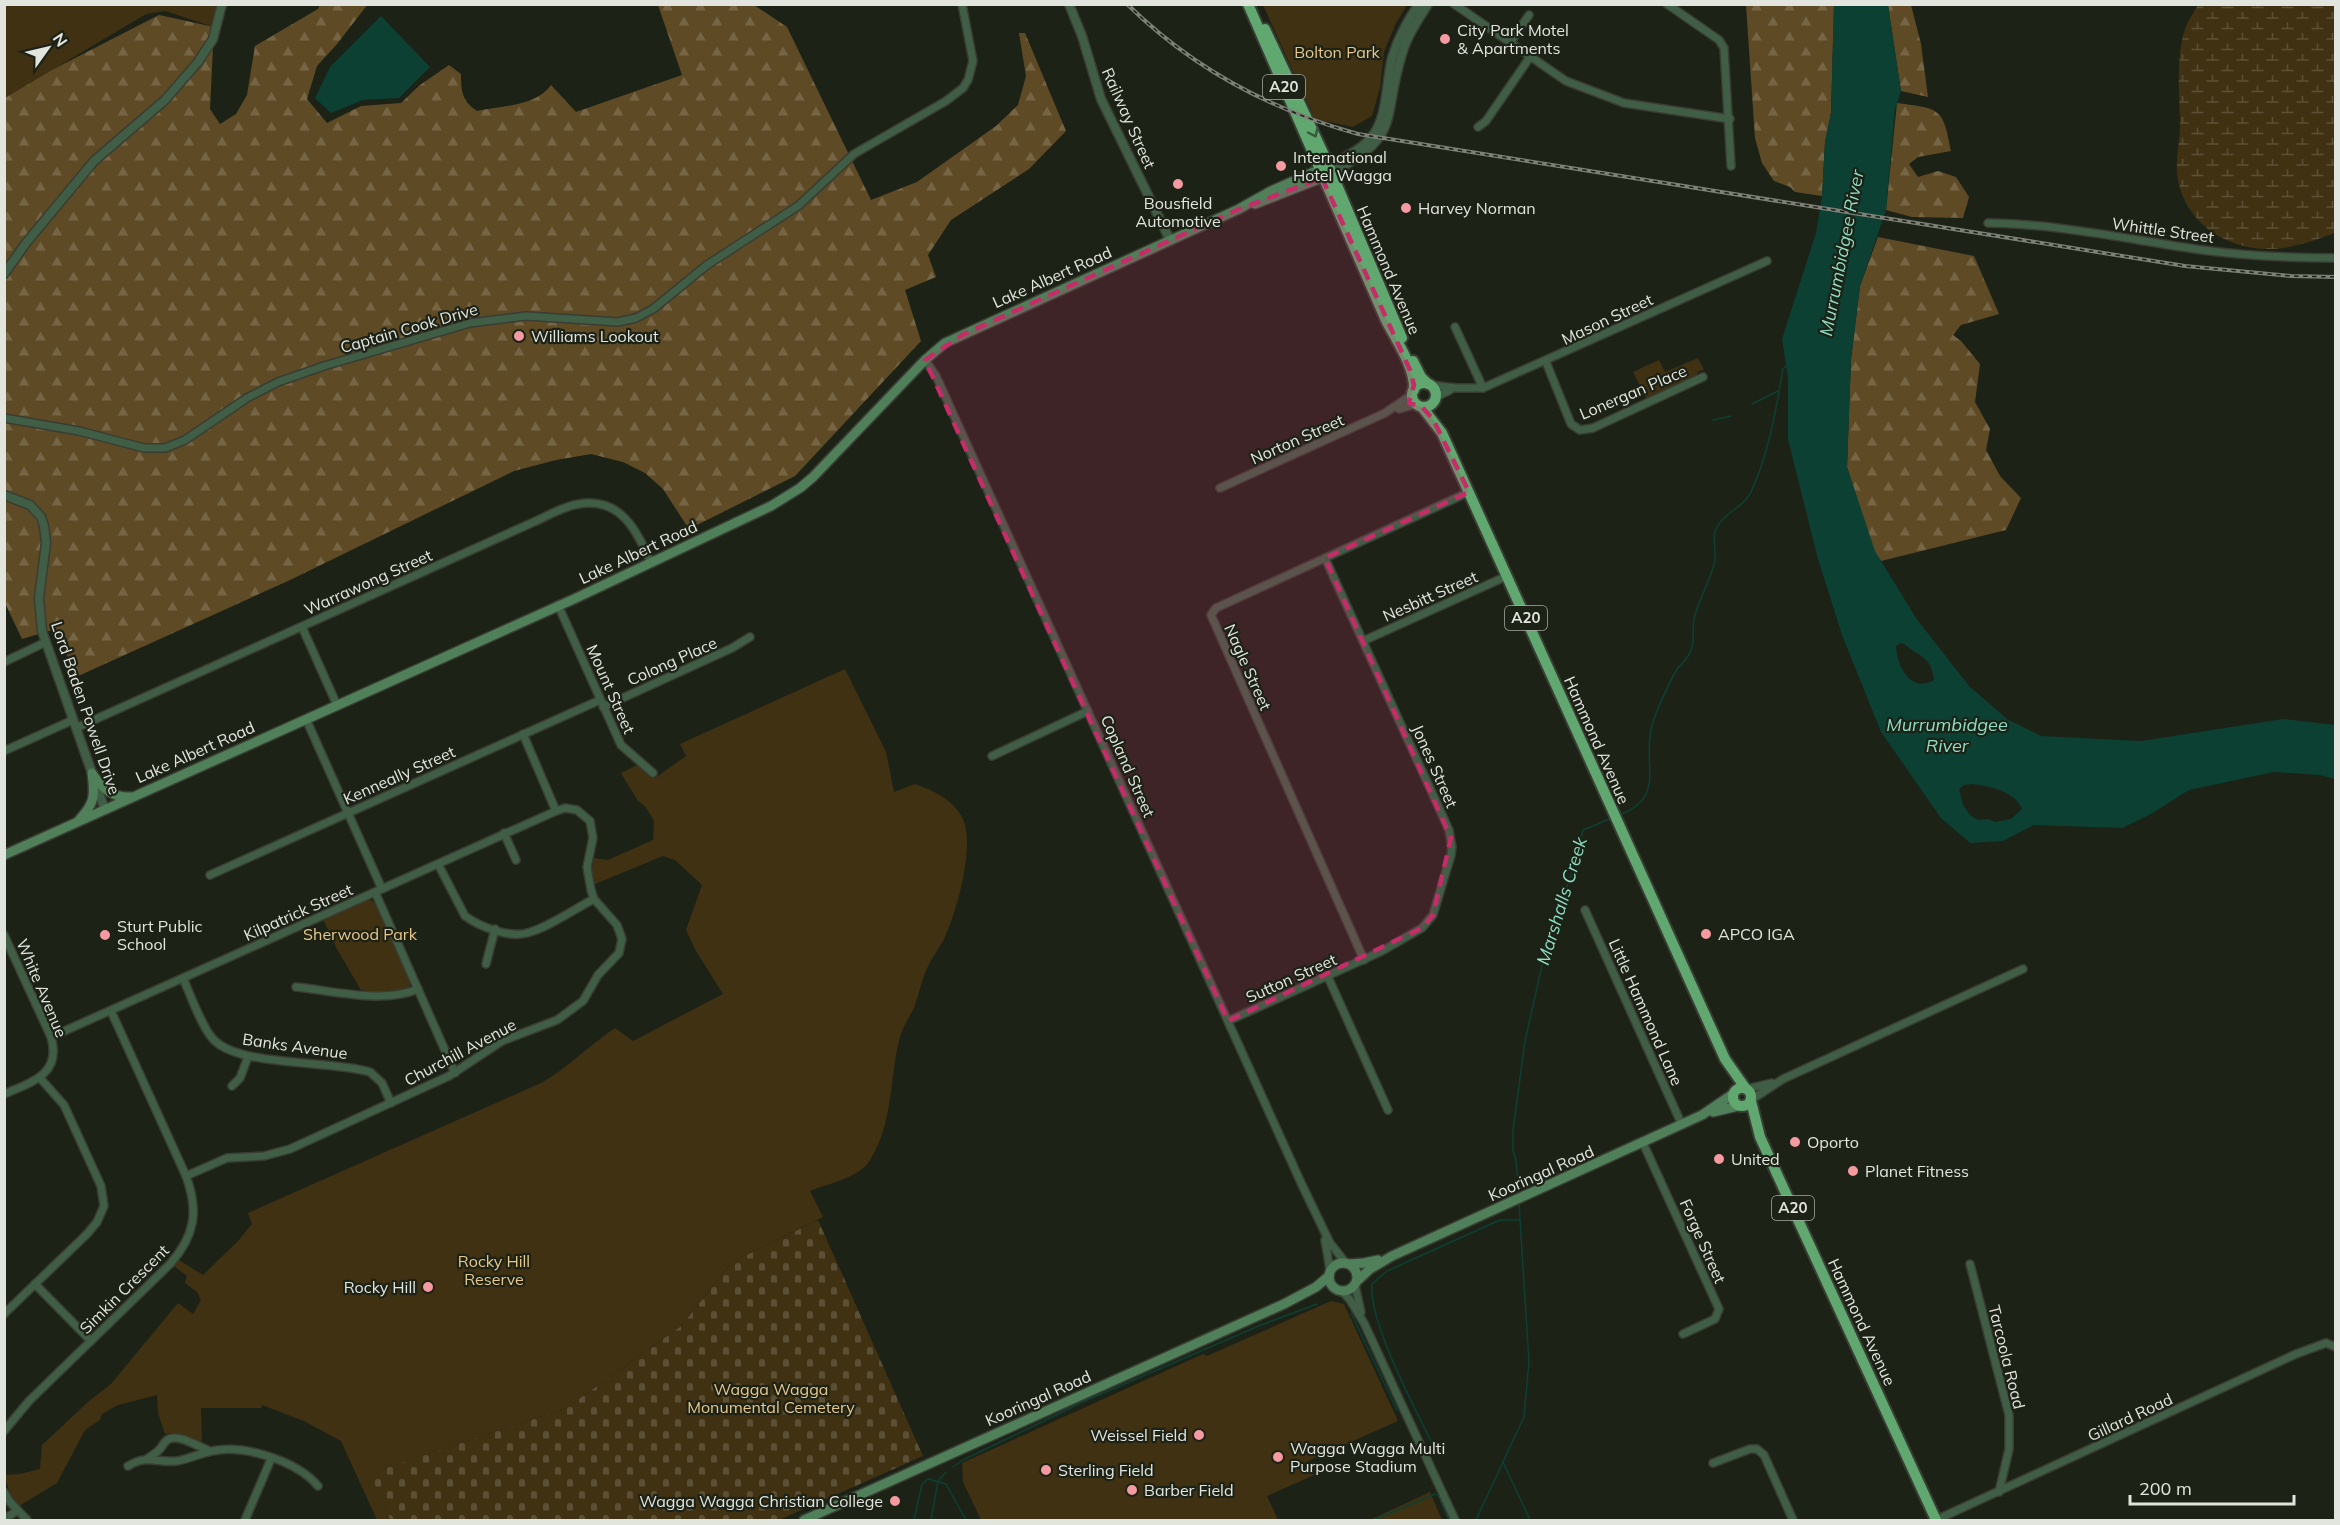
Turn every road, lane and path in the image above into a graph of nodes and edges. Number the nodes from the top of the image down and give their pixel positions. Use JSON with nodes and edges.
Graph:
{"nodes":[{"id":1,"x":222,"y":4,"type":"edge"},
{"id":2,"x":962,"y":4,"type":"edge"},
{"id":3,"x":1069,"y":4,"type":"edge"},
{"id":4,"x":1248,"y":4,"type":"edge"},
{"id":5,"x":1253,"y":4,"type":"edge"},
{"id":6,"x":1428,"y":4,"type":"edge"},
{"id":7,"x":1454,"y":4,"type":"edge"},
{"id":8,"x":1667,"y":4,"type":"edge"},
{"id":9,"x":1418,"y":10,"type":"edge"},
{"id":10,"x":1530,"y":15,"type":"dead end"},
{"id":11,"x":1510,"y":43,"type":"junction"},
{"id":12,"x":1530,"y":57,"type":"junction"},
{"id":13,"x":1730,"y":119,"type":"junction"},
{"id":14,"x":1478,"y":127,"type":"dead end"},
{"id":15,"x":1731,"y":166,"type":"dead end"},
{"id":16,"x":1325,"y":172,"type":"junction"},
{"id":17,"x":1988,"y":223,"type":"dead end"},
{"id":18,"x":1170,"y":240,"type":"junction"},
{"id":19,"x":2336,"y":258,"type":"edge"},
{"id":20,"x":1767,"y":261,"type":"dead end"},
{"id":21,"x":4,"y":274,"type":"edge"},
{"id":22,"x":1455,"y":327,"type":"dead end"},
{"id":23,"x":925,"y":360,"type":"junction"},
{"id":24,"x":1546,"y":362,"type":"junction"},
{"id":25,"x":1703,"y":377,"type":"dead end"},
{"id":26,"x":1429,"y":385,"type":"junction"},
{"id":27,"x":1456,"y":388,"type":"junction"},
{"id":28,"x":1483,"y":388,"type":"junction"},
{"id":29,"x":1416,"y":399,"type":"junction"},
{"id":30,"x":1435,"y":399,"type":"junction"},
{"id":31,"x":4,"y":418,"type":"edge"},
{"id":32,"x":1442,"y":433,"type":"junction"},
{"id":33,"x":1220,"y":488,"type":"dead end"},
{"id":34,"x":1469,"y":492,"type":"junction"},
{"id":35,"x":4,"y":495,"type":"edge"},
{"id":36,"x":1325,"y":558,"type":"junction"},
{"id":37,"x":651,"y":563,"type":"junction"},
{"id":38,"x":1507,"y":576,"type":"junction"},
{"id":39,"x":558,"y":605,"type":"junction"},
{"id":40,"x":302,"y":627,"type":"junction"},
{"id":41,"x":750,"y":637,"type":"dead end"},
{"id":42,"x":1363,"y":641,"type":"junction"},
{"id":43,"x":46,"y":642,"type":"junction"},
{"id":44,"x":4,"y":662,"type":"edge"},
{"id":45,"x":602,"y":703,"type":"junction"},
{"id":46,"x":337,"y":705,"type":"junction"},
{"id":47,"x":1088,"y":711,"type":"junction"},
{"id":48,"x":306,"y":719,"type":"junction"},
{"id":49,"x":75,"y":724,"type":"junction"},
{"id":50,"x":522,"y":734,"type":"junction"},
{"id":51,"x":4,"y":751,"type":"edge"},
{"id":52,"x":992,"y":756,"type":"dead end"},
{"id":53,"x":92,"y":773,"type":"junction"},
{"id":54,"x":653,"y":773,"type":"dead end"},
{"id":55,"x":133,"y":797,"type":"junction"},
{"id":56,"x":105,"y":810,"type":"junction"},
{"id":57,"x":556,"y":811,"type":"junction"},
{"id":58,"x":348,"y":813,"type":"junction"},
{"id":59,"x":75,"y":824,"type":"junction"},
{"id":60,"x":504,"y":833,"type":"junction"},
{"id":61,"x":4,"y":855,"type":"edge"},
{"id":62,"x":516,"y":860,"type":"dead end"},
{"id":63,"x":438,"y":864,"type":"junction"},
{"id":64,"x":210,"y":875,"type":"dead end"},
{"id":65,"x":382,"y":889,"type":"junction"},
{"id":66,"x":375,"y":892,"type":"junction"},
{"id":67,"x":594,"y":899,"type":"junction"},
{"id":68,"x":1585,"y":910,"type":"dead end"},
{"id":69,"x":495,"y":929,"type":"junction"},
{"id":70,"x":4,"y":935,"type":"edge"},
{"id":71,"x":1364,"y":960,"type":"junction"},
{"id":72,"x":486,"y":964,"type":"dead end"},
{"id":73,"x":2023,"y":969,"type":"dead end"},
{"id":74,"x":1328,"y":977,"type":"junction"},
{"id":75,"x":183,"y":978,"type":"junction"},
{"id":76,"x":296,"y":987,"type":"dead end"},
{"id":77,"x":418,"y":989,"type":"junction"},
{"id":78,"x":111,"y":1011,"type":"junction"},
{"id":79,"x":1228,"y":1021,"type":"junction"},
{"id":80,"x":51,"y":1037,"type":"junction"},
{"id":81,"x":248,"y":1057,"type":"junction"},
{"id":82,"x":1725,"y":1059,"type":"junction"},
{"id":83,"x":455,"y":1072,"type":"junction"},
{"id":84,"x":39,"y":1078,"type":"junction"},
{"id":85,"x":1783,"y":1079,"type":"junction"},
{"id":86,"x":232,"y":1086,"type":"dead end"},
{"id":87,"x":1746,"y":1089,"type":"junction"},
{"id":88,"x":4,"y":1094,"type":"edge"},
{"id":89,"x":1734,"y":1094,"type":"junction"},
{"id":90,"x":1751,"y":1100,"type":"junction"},
{"id":91,"x":391,"y":1102,"type":"junction"},
{"id":92,"x":1739,"y":1106,"type":"junction"},
{"id":93,"x":1388,"y":1110,"type":"dead end"},
{"id":94,"x":1702,"y":1115,"type":"junction"},
{"id":95,"x":1682,"y":1125,"type":"junction"},
{"id":96,"x":1760,"y":1137,"type":"junction"},
{"id":97,"x":1643,"y":1143,"type":"junction"},
{"id":98,"x":186,"y":1176,"type":"junction"},
{"id":99,"x":1302,"y":1185,"type":"junction"},
{"id":100,"x":1392,"y":1256,"type":"junction"},
{"id":101,"x":1347,"y":1263,"type":"junction"},
{"id":102,"x":1970,"y":1264,"type":"dead end"},
{"id":103,"x":1330,"y":1273,"type":"junction"},
{"id":104,"x":1356,"y":1283,"type":"junction"},
{"id":105,"x":35,"y":1284,"type":"junction"},
{"id":106,"x":1340,"y":1291,"type":"junction"},
{"id":107,"x":1284,"y":1304,"type":"junction"},
{"id":108,"x":4,"y":1314,"type":"edge"},
{"id":109,"x":1364,"y":1323,"type":"junction"},
{"id":110,"x":1683,"y":1334,"type":"dead end"},
{"id":111,"x":91,"y":1341,"type":"junction"},
{"id":112,"x":2336,"y":1347,"type":"edge"},
{"id":113,"x":4,"y":1431,"type":"edge"},
{"id":114,"x":210,"y":1451,"type":"junction"},
{"id":115,"x":147,"y":1459,"type":"junction"},
{"id":116,"x":272,"y":1459,"type":"junction"},
{"id":117,"x":1713,"y":1463,"type":"dead end"},
{"id":118,"x":128,"y":1466,"type":"dead end"},
{"id":119,"x":318,"y":1486,"type":"dead end"},
{"id":120,"x":4,"y":1492,"type":"edge"},
{"id":121,"x":1999,"y":1492,"type":"junction"},
{"id":122,"x":17,"y":1511,"type":"junction"},
{"id":123,"x":4,"y":1519,"type":"edge"},
{"id":124,"x":27,"y":1521,"type":"edge"},
{"id":125,"x":245,"y":1521,"type":"edge"},
{"id":126,"x":804,"y":1521,"type":"edge"},
{"id":127,"x":1455,"y":1521,"type":"edge"},
{"id":128,"x":1793,"y":1521,"type":"edge"},
{"id":129,"x":1936,"y":1521,"type":"edge"}],
"edges":[{"from":1,"to":21,"type":"street"},
{"from":2,"to":31,"type":"street","name":"Captain Cook Drive"},
{"from":3,"to":18,"type":"street","name":"Railway Street"},
{"from":4,"to":16,"type":"highway","number":"A20"},
{"from":5,"to":16,"type":"highway","number":"A20","one_way":true},
{"from":6,"to":9,"type":"street"},
{"from":7,"to":11,"type":"street"},
{"from":8,"to":13,"type":"street"},
{"from":9,"to":16,"type":"street"},
{"from":10,"to":11,"type":"street"},
{"from":11,"to":12,"type":"street"},
{"from":12,"to":13,"type":"street"},
{"from":12,"to":14,"type":"street"},
{"from":13,"to":15,"type":"street"},
{"from":16,"to":18,"type":"main road","name":"Lake Albert Road"},
{"from":16,"to":26,"type":"highway","name":"Hammond Avenue","number":"A20"},
{"from":16,"to":29,"type":"highway","name":"Hammond Avenue","number":"A20"},
{"from":17,"to":19,"type":"street","name":"Whittle Street"},
{"from":18,"to":23,"type":"main road","name":"Lake Albert Road"},
{"from":20,"to":24,"type":"street","name":"Mason Street"},
{"from":22,"to":28,"type":"street"},
{"from":23,"to":37,"type":"main road","name":"Lake Albert Road"},
{"from":23,"to":47,"type":"street","name":"Copland Street"},
{"from":24,"to":25,"type":"street","name":"Lonergan Place"},
{"from":24,"to":28,"type":"street","name":"Mason Street"},
{"from":26,"to":27,"type":"street","name":"Mason Street"},
{"from":26,"to":29,"type":"highway"},
{"from":26,"to":30,"type":"highway","number":"A20"},
{"from":27,"to":28,"type":"street","name":"Mason Street"},
{"from":27,"to":30,"type":"street","name":"Mason Street"},
{"from":29,"to":30,"type":"highway"},
{"from":29,"to":32,"type":"highway","name":"Hammond Avenue","number":"A20"},
{"from":29,"to":33,"type":"street","name":"Norton Street"},
{"from":30,"to":32,"type":"highway","name":"Hammond Avenue","number":"A20"},
{"from":32,"to":34,"type":"highway","name":"Hammond Avenue","number":"A20"},
{"from":34,"to":36,"type":"street","name":"Nagle Street"},
{"from":34,"to":38,"type":"highway","name":"Hammond Avenue","number":"A20"},
{"from":35,"to":43,"type":"street","name":"Lord Baden Powell Drive"},
{"from":36,"to":42,"type":"street","name":"Jones Street"},
{"from":36,"to":71,"type":"street","name":"Nagle Street"},
{"from":37,"to":39,"type":"main road","name":"Lake Albert Road"},
{"from":37,"to":40,"type":"street","name":"Warrawong Street"},
{"from":38,"to":42,"type":"street","name":"Nesbitt Street"},
{"from":38,"to":82,"type":"highway","name":"Hammond Avenue","number":"A20"},
{"from":39,"to":45,"type":"street","name":"Mount Street"},
{"from":39,"to":46,"type":"main road","name":"Lake Albert Road"},
{"from":40,"to":46,"type":"street"},
{"from":40,"to":49,"type":"street","name":"Warrawong Street"},
{"from":41,"to":45,"type":"street","name":"Colong Place"},
{"from":42,"to":71,"type":"street","name":"Jones Street"},
{"from":43,"to":44,"type":"street"},
{"from":43,"to":49,"type":"street","name":"Lord Baden Powell Drive"},
{"from":45,"to":50,"type":"street","name":"Kenneally Street"},
{"from":45,"to":54,"type":"street","name":"Mount Street"},
{"from":46,"to":48,"type":"main road","name":"Lake Albert Road"},
{"from":47,"to":52,"type":"street"},
{"from":47,"to":79,"type":"street","name":"Copland Street"},
{"from":48,"to":55,"type":"main road","name":"Lake Albert Road"},
{"from":48,"to":58,"type":"street"},
{"from":49,"to":51,"type":"street","name":"Warrawong Street"},
{"from":49,"to":53,"type":"street","name":"Lord Baden Powell Drive"},
{"from":50,"to":57,"type":"street"},
{"from":50,"to":58,"type":"street","name":"Kenneally Street"},
{"from":53,"to":55,"type":"main road"},
{"from":53,"to":56,"type":"street","name":"Lord Baden Powell Drive"},
{"from":53,"to":59,"type":"main road"},
{"from":55,"to":56,"type":"main road","name":"Lake Albert Road"},
{"from":56,"to":59,"type":"main road","name":"Lake Albert Road"},
{"from":57,"to":60,"type":"street","name":"Kilpatrick Street"},
{"from":57,"to":67,"type":"street","name":"Churchill Avenue"},
{"from":58,"to":64,"type":"street","name":"Kenneally Street"},
{"from":58,"to":65,"type":"street"},
{"from":59,"to":61,"type":"main road","name":"Lake Albert Road"},
{"from":60,"to":62,"type":"street"},
{"from":60,"to":63,"type":"street","name":"Kilpatrick Street"},
{"from":63,"to":65,"type":"street","name":"Kilpatrick Street"},
{"from":63,"to":69,"type":"street"},
{"from":65,"to":66,"type":"street","name":"Kilpatrick Street"},
{"from":66,"to":75,"type":"street","name":"Kilpatrick Street"},
{"from":66,"to":77,"type":"street"},
{"from":67,"to":69,"type":"street"},
{"from":67,"to":83,"type":"street","name":"Churchill Avenue"},
{"from":68,"to":95,"type":"street","name":"Little Hammond Lane"},
{"from":69,"to":72,"type":"street"},
{"from":70,"to":80,"type":"street","name":"White Avenue"},
{"from":71,"to":74,"type":"street","name":"Sutton Street"},
{"from":73,"to":85,"type":"street"},
{"from":74,"to":79,"type":"street","name":"Sutton Street"},
{"from":74,"to":93,"type":"street"},
{"from":75,"to":78,"type":"street","name":"Kilpatrick Street"},
{"from":75,"to":81,"type":"street","name":"Banks Avenue"},
{"from":76,"to":77,"type":"street"},
{"from":77,"to":83,"type":"street"},
{"from":78,"to":80,"type":"street","name":"Kilpatrick Street"},
{"from":78,"to":98,"type":"street","name":"Simkin Crescent"},
{"from":79,"to":99,"type":"street","name":"Copland Street"},
{"from":80,"to":84,"type":"street","name":"White Avenue"},
{"from":81,"to":86,"type":"street"},
{"from":81,"to":91,"type":"street","name":"Banks Avenue"},
{"from":82,"to":87,"type":"highway","name":"Hammond Avenue","number":"A20"},
{"from":82,"to":89,"type":"highway","name":"Hammond Avenue","number":"A20"},
{"from":83,"to":91,"type":"street","name":"Churchill Avenue"},
{"from":84,"to":88,"type":"street"},
{"from":84,"to":105,"type":"street"},
{"from":85,"to":87,"type":"street"},
{"from":85,"to":90,"type":"street"},
{"from":87,"to":89,"type":"highway"},
{"from":87,"to":90,"type":"highway","number":"A20"},
{"from":89,"to":92,"type":"highway","number":"A20"},
{"from":89,"to":94,"type":"main road","name":"Kooringal Road"},
{"from":90,"to":92,"type":"highway"},
{"from":90,"to":96,"type":"highway","name":"Hammond Avenue","number":"A20"},
{"from":91,"to":98,"type":"street","name":"Churchill Avenue"},
{"from":92,"to":94,"type":"main road","name":"Kooringal Road"},
{"from":92,"to":96,"type":"highway","name":"Hammond Avenue","number":"A20"},
{"from":94,"to":95,"type":"main road","name":"Kooringal Road"},
{"from":95,"to":97,"type":"main road","name":"Kooringal Road"},
{"from":96,"to":129,"type":"highway","name":"Hammond Avenue","number":"A20"},
{"from":97,"to":100,"type":"main road","name":"Kooringal Road"},
{"from":97,"to":110,"type":"street","name":"Forge Street"},
{"from":98,"to":111,"type":"street","name":"Simkin Crescent"},
{"from":99,"to":101,"type":"street","name":"Copland Street"},
{"from":99,"to":103,"type":"street","name":"Copland Street"},
{"from":100,"to":101,"type":"main road","name":"Kooringal Road"},
{"from":100,"to":104,"type":"main road","name":"Kooringal Road"},
{"from":101,"to":103,"type":"main road"},
{"from":101,"to":104,"type":"main road"},
{"from":102,"to":121,"type":"street","name":"Tarcoola Road"},
{"from":103,"to":106,"type":"main road"},
{"from":103,"to":107,"type":"main road","name":"Kooringal Road"},
{"from":104,"to":106,"type":"main road"},
{"from":104,"to":109,"type":"street"},
{"from":105,"to":108,"type":"street"},
{"from":105,"to":111,"type":"street"},
{"from":106,"to":107,"type":"main road","name":"Kooringal Road"},
{"from":106,"to":109,"type":"street"},
{"from":107,"to":126,"type":"main road","name":"Kooringal Road"},
{"from":109,"to":127,"type":"street"},
{"from":111,"to":113,"type":"street","name":"Simkin Crescent"},
{"from":112,"to":121,"type":"street","name":"Gillard Road"},
{"from":114,"to":115,"type":"street"},
{"from":114,"to":115,"type":"street"},
{"from":114,"to":116,"type":"street"},
{"from":115,"to":118,"type":"street"},
{"from":116,"to":119,"type":"street"},
{"from":116,"to":125,"type":"street"},
{"from":117,"to":128,"type":"street"},
{"from":120,"to":122,"type":"street"},
{"from":121,"to":129,"type":"street","name":"Gillard Road"},
{"from":122,"to":123,"type":"street"},
{"from":122,"to":124,"type":"street"}]}
